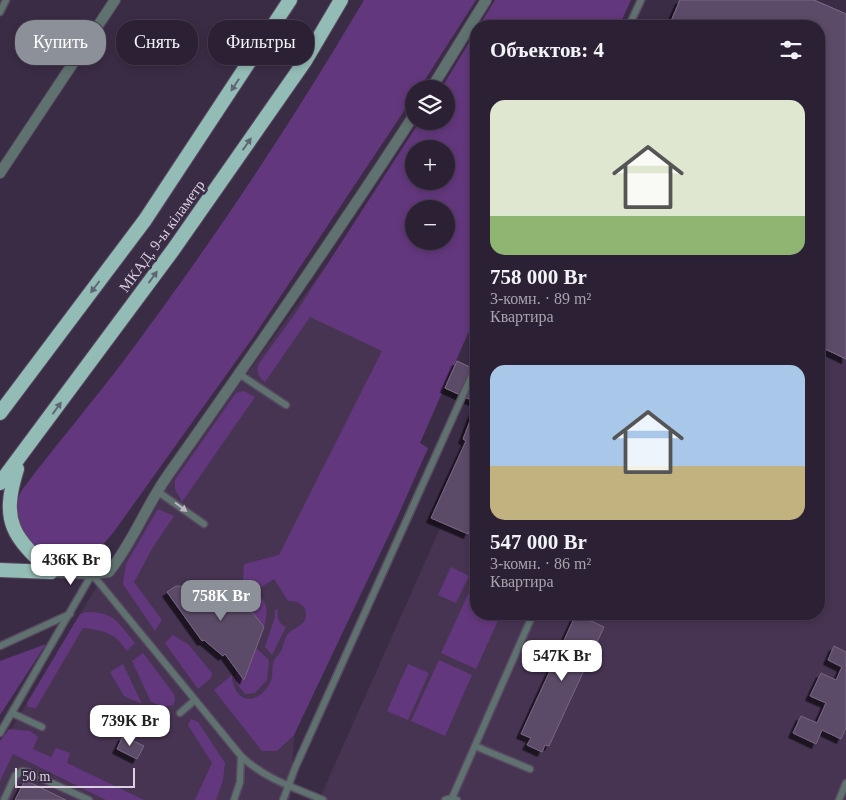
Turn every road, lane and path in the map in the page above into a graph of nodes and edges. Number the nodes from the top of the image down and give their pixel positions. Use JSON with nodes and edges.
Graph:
{"nodes":[{"id":1,"x":6,"y":0,"type":"edge"},
{"id":2,"x":116,"y":0,"type":"edge"},
{"id":3,"x":290,"y":0,"type":"edge"},
{"id":4,"x":341,"y":0,"type":"edge"},
{"id":5,"x":486,"y":0,"type":"edge"},
{"id":6,"x":641,"y":0,"type":"edge"},
{"id":7,"x":0,"y":12,"type":"edge"},
{"id":8,"x":473,"y":20,"type":"edge"},
{"id":9,"x":632,"y":20,"type":"edge"},
{"id":10,"x":470,"y":25,"type":"edge"},
{"id":11,"x":436,"y":80,"type":"edge"},
{"id":12,"x":405,"y":129,"type":"edge"},
{"id":13,"x":0,"y":171,"type":"edge"},
{"id":14,"x":239,"y":374,"type":"junction"},
{"id":15,"x":470,"y":379,"type":"edge"},
{"id":16,"x":286,"y":406,"type":"dead end"},
{"id":17,"x":0,"y":413,"type":"edge"},
{"id":18,"x":28,"y":447,"type":"junction"},
{"id":19,"x":0,"y":484,"type":"edge"},
{"id":20,"x":157,"y":491,"type":"junction"},
{"id":21,"x":204,"y":524,"type":"dead end"},
{"id":22,"x":0,"y":570,"type":"edge"},
{"id":23,"x":51,"y":572,"type":"junction"},
{"id":24,"x":92,"y":574,"type":"junction"},
{"id":25,"x":70,"y":614,"type":"junction"},
{"id":26,"x":530,"y":620,"type":"edge"},
{"id":27,"x":0,"y":646,"type":"edge"},
{"id":28,"x":195,"y":700,"type":"junction"},
{"id":29,"x":12,"y":713,"type":"junction"},
{"id":30,"x":180,"y":713,"type":"dead end"},
{"id":31,"x":42,"y":727,"type":"dead end"},
{"id":32,"x":0,"y":733,"type":"edge"},
{"id":33,"x":476,"y":746,"type":"junction"},
{"id":34,"x":241,"y":756,"type":"junction"},
{"id":35,"x":530,"y":769,"type":"dead end"},
{"id":36,"x":846,"y":783,"type":"edge"},
{"id":37,"x":288,"y":786,"type":"junction"},
{"id":38,"x":455,"y":799,"type":"edge"},
{"id":39,"x":4,"y":800,"type":"edge"},
{"id":40,"x":89,"y":800,"type":"edge"},
{"id":41,"x":234,"y":800,"type":"edge"},
{"id":42,"x":283,"y":800,"type":"edge"},
{"id":43,"x":323,"y":800,"type":"edge"},
{"id":44,"x":445,"y":800,"type":"edge"},
{"id":45,"x":839,"y":800,"type":"edge"}],
"edges":[{"from":1,"to":7,"type":"lane"},
{"from":2,"to":13,"type":"street"},
{"from":3,"to":17,"type":"highway","name":"МКАД, 9-ы кіламетр","one_way":true},
{"from":18,"to":4,"type":"highway","name":"МКАД, 9-ы кіламетр","one_way":true},
{"from":5,"to":8,"type":"street"},
{"from":6,"to":9,"type":"lane"},
{"from":10,"to":11,"type":"street"},
{"from":12,"to":14,"type":"street"},
{"from":14,"to":16,"type":"lane"},
{"from":14,"to":20,"type":"street"},
{"from":15,"to":37,"type":"lane"},
{"from":18,"to":19,"type":"highway","name":"МКАД, 9-ы кіламетр"},
{"from":18,"to":23,"type":"highway"},
{"from":20,"to":21,"type":"lane","one_way":true},
{"from":20,"to":24,"type":"street"},
{"from":22,"to":23,"type":"highway"},
{"from":23,"to":24,"type":"street"},
{"from":24,"to":25,"type":"lane"},
{"from":24,"to":28,"type":"lane"},
{"from":25,"to":27,"type":"lane"},
{"from":25,"to":29,"type":"lane"},
{"from":26,"to":33,"type":"lane"},
{"from":28,"to":30,"type":"lane"},
{"from":28,"to":34,"type":"lane"},
{"from":29,"to":31,"type":"lane"},
{"from":29,"to":32,"type":"lane"},
{"from":33,"to":35,"type":"lane"},
{"from":33,"to":38,"type":"lane"},
{"from":34,"to":37,"type":"lane"},
{"from":34,"to":41,"type":"lane"},
{"from":36,"to":45,"type":"lane"},
{"from":37,"to":42,"type":"lane"},
{"from":37,"to":43,"type":"lane"},
{"from":38,"to":44,"type":"lane"},
{"from":39,"to":40,"type":"lane"}]}
